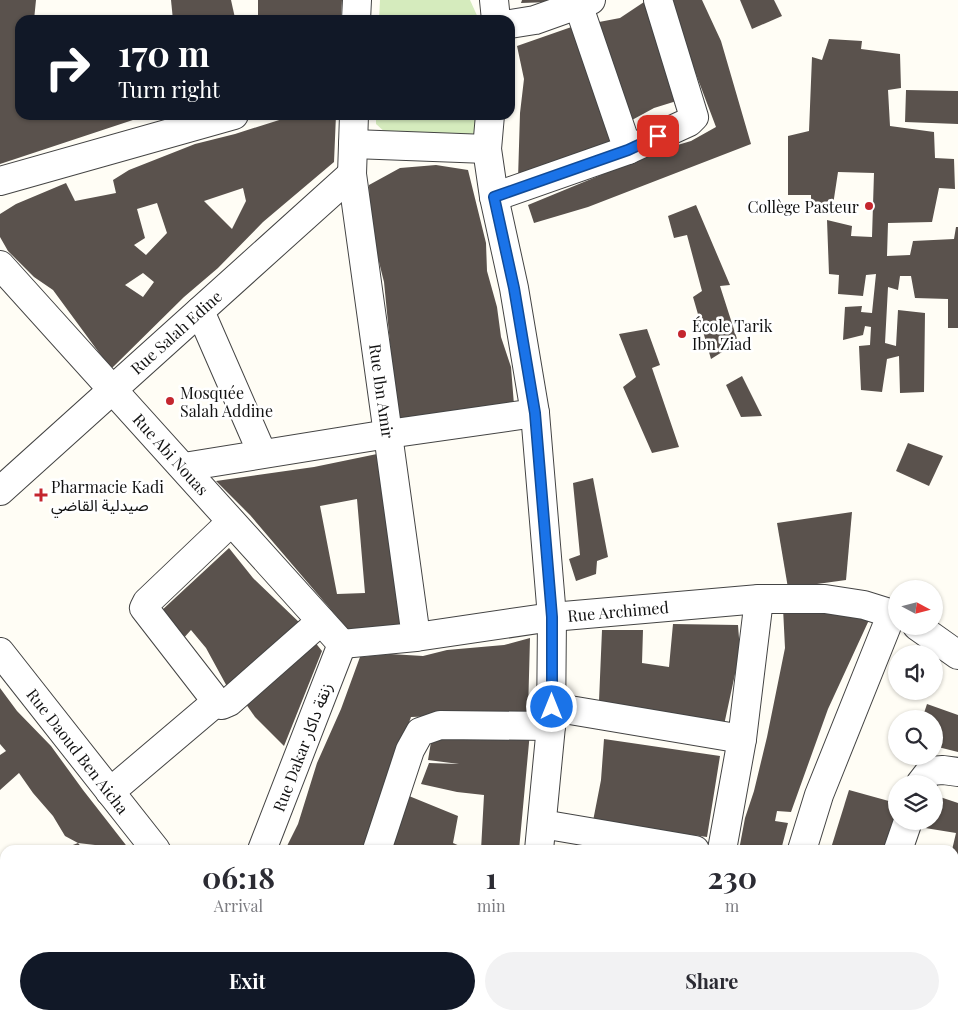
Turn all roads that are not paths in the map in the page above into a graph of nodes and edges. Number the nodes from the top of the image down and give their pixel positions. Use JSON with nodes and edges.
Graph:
{"nodes":[{"id":1,"x":357,"y":0,"type":"edge"},
{"id":2,"x":494,"y":0,"type":"edge"},
{"id":3,"x":658,"y":0,"type":"edge"},
{"id":4,"x":585,"y":2,"type":"edge"},
{"id":5,"x":356,"y":15,"type":"edge"},
{"id":6,"x":496,"y":15,"type":"edge"},
{"id":7,"x":515,"y":23,"type":"edge"},
{"id":8,"x":216,"y":120,"type":"edge"},
{"id":9,"x":354,"y":120,"type":"edge"},
{"id":10,"x":490,"y":120,"type":"edge"},
{"id":11,"x":353,"y":144,"type":"junction"},
{"id":12,"x":487,"y":149,"type":"junction"},
{"id":13,"x":628,"y":150,"type":"junction"},
{"id":14,"x":352,"y":174,"type":"junction"},
{"id":15,"x":0,"y":181,"type":"edge"},
{"id":16,"x":494,"y":197,"type":"junction"},
{"id":17,"x":0,"y":265,"type":"edge"},
{"id":18,"x":200,"y":311,"type":"junction"},
{"id":19,"x":111,"y":390,"type":"junction"},
{"id":20,"x":535,"y":413,"type":"junction"},
{"id":21,"x":388,"y":434,"type":"junction"},
{"id":22,"x":262,"y":453,"type":"junction"},
{"id":23,"x":184,"y":467,"type":"junction"},
{"id":24,"x":0,"y":492,"type":"edge"},
{"id":25,"x":231,"y":522,"type":"junction"},
{"id":26,"x":760,"y":599,"type":"junction"},
{"id":27,"x":888,"y":612,"type":"edge"},
{"id":28,"x":552,"y":617,"type":"junction"},
{"id":29,"x":322,"y":621,"type":"junction"},
{"id":30,"x":888,"y":628,"type":"edge"},
{"id":31,"x":930,"y":635,"type":"edge"},
{"id":32,"x":416,"y":637,"type":"junction"},
{"id":33,"x":342,"y":644,"type":"junction"},
{"id":34,"x":0,"y":652,"type":"edge"},
{"id":35,"x":958,"y":654,"type":"edge"},
{"id":36,"x":215,"y":704,"type":"junction"},
{"id":37,"x":552,"y":717,"type":"junction"},
{"id":38,"x":742,"y":739,"type":"junction"},
{"id":39,"x":958,"y":772,"type":"edge"},
{"id":40,"x":927,"y":775,"type":"edge"},
{"id":41,"x":110,"y":792,"type":"junction"},
{"id":42,"x":905,"y":830,"type":"edge"},
{"id":43,"x":540,"y":837,"type":"edge"},
{"id":44,"x":152,"y":845,"type":"edge"},
{"id":45,"x":264,"y":845,"type":"edge"},
{"id":46,"x":379,"y":845,"type":"edge"},
{"id":47,"x":635,"y":845,"type":"edge"},
{"id":48,"x":723,"y":845,"type":"edge"},
{"id":49,"x":804,"y":845,"type":"edge"},
{"id":50,"x":900,"y":845,"type":"edge"}],
"edges":[{"from":1,"to":5,"type":"street"},
{"from":2,"to":6,"type":"street"},
{"from":3,"to":13,"type":"street"},
{"from":4,"to":7,"type":"street"},
{"from":4,"to":13,"type":"street"},
{"from":8,"to":15,"type":"street"},
{"from":9,"to":11,"type":"street","name":"Rue Ibn Amir"},
{"from":10,"to":12,"type":"street"},
{"from":11,"to":12,"type":"street"},
{"from":11,"to":14,"type":"street","name":"Rue Ibn Amir"},
{"from":12,"to":16,"type":"street"},
{"from":13,"to":16,"type":"street"},
{"from":14,"to":18,"type":"street","name":"Rue Salah Edine"},
{"from":14,"to":21,"type":"street","name":"Rue Ibn Amir"},
{"from":16,"to":20,"type":"street"},
{"from":17,"to":19,"type":"street","name":"Rue Abi Nouas"},
{"from":18,"to":19,"type":"street","name":"Rue Salah Edine"},
{"from":18,"to":22,"type":"street"},
{"from":19,"to":23,"type":"street","name":"Rue Abi Nouas"},
{"from":19,"to":24,"type":"street","name":"Rue Salah Edine"},
{"from":20,"to":21,"type":"street"},
{"from":20,"to":28,"type":"street"},
{"from":21,"to":22,"type":"street"},
{"from":21,"to":32,"type":"street","name":"Rue Ibn Amir"},
{"from":22,"to":23,"type":"street"},
{"from":23,"to":25,"type":"street","name":"Rue Abi Nouas"},
{"from":25,"to":29,"type":"street","name":"Rue Abi Nouas"},
{"from":25,"to":36,"type":"street"},
{"from":26,"to":27,"type":"street","name":"Rue Archimed"},
{"from":26,"to":28,"type":"street","name":"Rue Archimed"},
{"from":26,"to":38,"type":"street"},
{"from":28,"to":32,"type":"street","name":"Rue Archimed"},
{"from":28,"to":37,"type":"street"},
{"from":29,"to":33,"type":"street","name":"Rue Abi Nouas"},
{"from":29,"to":36,"type":"street"},
{"from":30,"to":49,"type":"street"},
{"from":31,"to":35,"type":"street"},
{"from":32,"to":33,"type":"street","name":"Rue Archimed"},
{"from":33,"to":45,"type":"street","name":"Rue Dakar زنقة داكار"},
{"from":34,"to":41,"type":"street","name":"Rue Daoud Ben Aicha"},
{"from":36,"to":41,"type":"street"},
{"from":37,"to":38,"type":"street"},
{"from":37,"to":43,"type":"street"},
{"from":37,"to":46,"type":"street"},
{"from":38,"to":48,"type":"street"},
{"from":39,"to":40,"type":"street"},
{"from":41,"to":44,"type":"street","name":"Rue Daoud Ben Aicha"},
{"from":42,"to":50,"type":"street"},
{"from":43,"to":47,"type":"street"}]}
